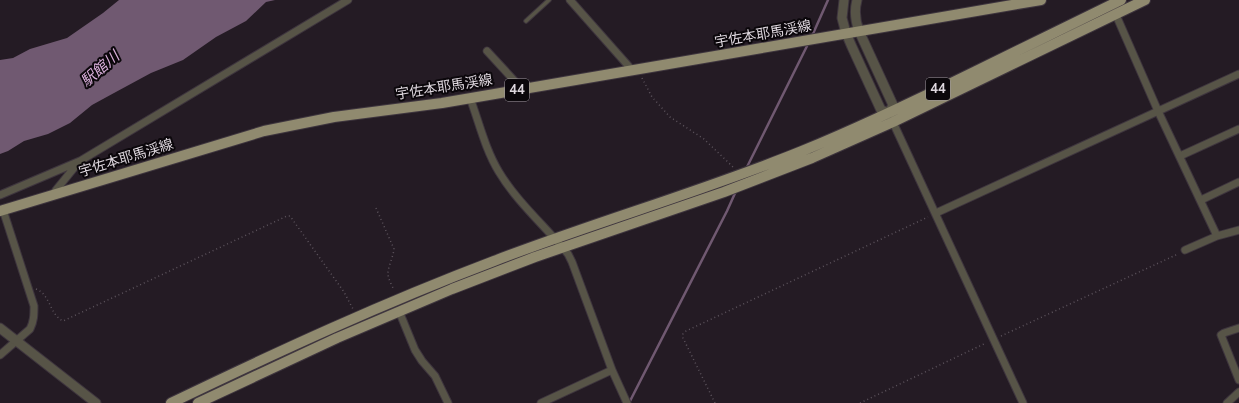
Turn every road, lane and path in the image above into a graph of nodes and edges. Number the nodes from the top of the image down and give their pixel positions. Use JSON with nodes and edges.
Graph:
{"nodes":[{"id":1,"x":348,"y":0,"type":"edge"},
{"id":2,"x":549,"y":0,"type":"edge"},
{"id":3,"x":570,"y":0,"type":"edge"},
{"id":4,"x":844,"y":0,"type":"edge"},
{"id":5,"x":857,"y":0,"type":"edge"},
{"id":6,"x":1041,"y":0,"type":"edge"},
{"id":7,"x":1145,"y":0,"type":"edge"},
{"id":8,"x":1115,"y":1,"type":"edge"},
{"id":9,"x":1116,"y":15,"type":"junction"},
{"id":10,"x":526,"y":21,"type":"dead end"},
{"id":11,"x":859,"y":31,"type":"junction"},
{"id":12,"x":846,"y":33,"type":"junction"},
{"id":13,"x":487,"y":51,"type":"dead end"},
{"id":14,"x":635,"y":70,"type":"junction"},
{"id":15,"x":1239,"y":74,"type":"edge"},
{"id":16,"x":522,"y":89,"type":"junction"},
{"id":17,"x":470,"y":98,"type":"junction"},
{"id":18,"x":1158,"y":111,"type":"junction"},
{"id":19,"x":891,"y":118,"type":"junction"},
{"id":20,"x":1239,"y":129,"type":"edge"},
{"id":21,"x":1180,"y":156,"type":"junction"},
{"id":22,"x":80,"y":161,"type":"junction"},
{"id":23,"x":739,"y":174,"type":"junction"},
{"id":24,"x":1239,"y":182,"type":"edge"},
{"id":25,"x":0,"y":195,"type":"edge"},
{"id":26,"x":53,"y":195,"type":"junction"},
{"id":27,"x":1200,"y":200,"type":"junction"},
{"id":28,"x":376,"y":208,"type":"dead end"},
{"id":29,"x":1,"y":210,"type":"edge"},
{"id":30,"x":936,"y":213,"type":"junction"},
{"id":31,"x":1239,"y":230,"type":"edge"},
{"id":32,"x":1217,"y":236,"type":"junction"},
{"id":33,"x":555,"y":239,"type":"junction"},
{"id":34,"x":562,"y":247,"type":"junction"},
{"id":35,"x":1185,"y":250,"type":"joint"},
{"id":36,"x":28,"y":289,"type":"junction"},
{"id":37,"x":398,"y":299,"type":"junction"},
{"id":38,"x":399,"y":311,"type":"junction"},
{"id":39,"x":356,"y":317,"type":"junction"},
{"id":40,"x":0,"y":328,"type":"edge"},
{"id":41,"x":1239,"y":328,"type":"edge"},
{"id":42,"x":994,"y":340,"type":"junction"},
{"id":43,"x":16,"y":341,"type":"junction"},
{"id":44,"x":0,"y":355,"type":"edge"},
{"id":45,"x":612,"y":370,"type":"junction"},
{"id":46,"x":1239,"y":380,"type":"edge"},
{"id":47,"x":1239,"y":392,"type":"edge"},
{"id":48,"x":96,"y":403,"type":"edge"},
{"id":49,"x":170,"y":403,"type":"edge"},
{"id":50,"x":198,"y":403,"type":"edge"},
{"id":51,"x":448,"y":403,"type":"edge"},
{"id":52,"x":541,"y":403,"type":"edge"},
{"id":53,"x":627,"y":403,"type":"edge"},
{"id":54,"x":715,"y":403,"type":"edge"},
{"id":55,"x":860,"y":403,"type":"edge"},
{"id":56,"x":1023,"y":403,"type":"edge"},
{"id":57,"x":1227,"y":403,"type":"edge"}],
"edges":[{"from":1,"to":22,"type":"street"},
{"from":2,"to":10,"type":"lane"},
{"from":3,"to":14,"type":"street"},
{"from":4,"to":12,"type":"street"},
{"from":5,"to":11,"type":"street"},
{"from":6,"to":11,"type":"main road","name":"宇佐本耶馬渓線","number":"44"},
{"from":7,"to":9,"type":"main road","number":"44"},
{"from":8,"to":9,"type":"main road","number":"44"},
{"from":8,"to":19,"type":"main road","number":"44"},
{"from":9,"to":18,"type":"street"},
{"from":9,"to":19,"type":"main road","number":"44"},
{"from":11,"to":12,"type":"main road","name":"宇佐本耶馬渓線","number":"44"},
{"from":11,"to":19,"type":"street"},
{"from":12,"to":14,"type":"main road","name":"宇佐本耶馬渓線","number":"44"},
{"from":12,"to":19,"type":"street"},
{"from":13,"to":16,"type":"street"},
{"from":14,"to":16,"type":"main road","name":"宇佐本耶馬渓線","number":"44"},
{"from":14,"to":23,"type":"path"},
{"from":15,"to":18,"type":"street"},
{"from":16,"to":17,"type":"main road","name":"宇佐本耶馬渓線","number":"44"},
{"from":17,"to":26,"type":"main road","name":"宇佐本耶馬渓線","number":"44"},
{"from":17,"to":33,"type":"street"},
{"from":18,"to":21,"type":"street"},
{"from":18,"to":30,"type":"street"},
{"from":19,"to":23,"type":"main road","number":"44"},
{"from":19,"to":30,"type":"street"},
{"from":19,"to":34,"type":"main road","number":"44"},
{"from":20,"to":21,"type":"street"},
{"from":21,"to":27,"type":"street"},
{"from":22,"to":25,"type":"street"},
{"from":22,"to":26,"type":"street"},
{"from":23,"to":33,"type":"main road","number":"44"},
{"from":24,"to":27,"type":"street"},
{"from":26,"to":29,"type":"main road","name":"宇佐本耶馬渓線","number":"44"},
{"from":27,"to":32,"type":"street"},
{"from":28,"to":37,"type":"path"},
{"from":29,"to":36,"type":"street"},
{"from":30,"to":42,"type":"street"},
{"from":30,"to":54,"type":"path"},
{"from":31,"to":32,"type":"street"},
{"from":32,"to":35,"type":"street"},
{"from":33,"to":34,"type":"street"},
{"from":33,"to":37,"type":"main road","number":"44"},
{"from":34,"to":38,"type":"main road","number":"44"},
{"from":34,"to":45,"type":"street"},
{"from":35,"to":42,"type":"path"},
{"from":36,"to":39,"type":"path"},
{"from":36,"to":43,"type":"street"},
{"from":37,"to":39,"type":"main road","number":"44"},
{"from":38,"to":50,"type":"main road","number":"44"},
{"from":38,"to":51,"type":"street"},
{"from":39,"to":49,"type":"main road","number":"44"},
{"from":40,"to":43,"type":"street"},
{"from":41,"to":46,"type":"street"},
{"from":42,"to":55,"type":"path"},
{"from":42,"to":56,"type":"street"},
{"from":43,"to":44,"type":"street"},
{"from":43,"to":48,"type":"street"},
{"from":45,"to":52,"type":"street"},
{"from":45,"to":53,"type":"street"},
{"from":47,"to":57,"type":"street"}]}
